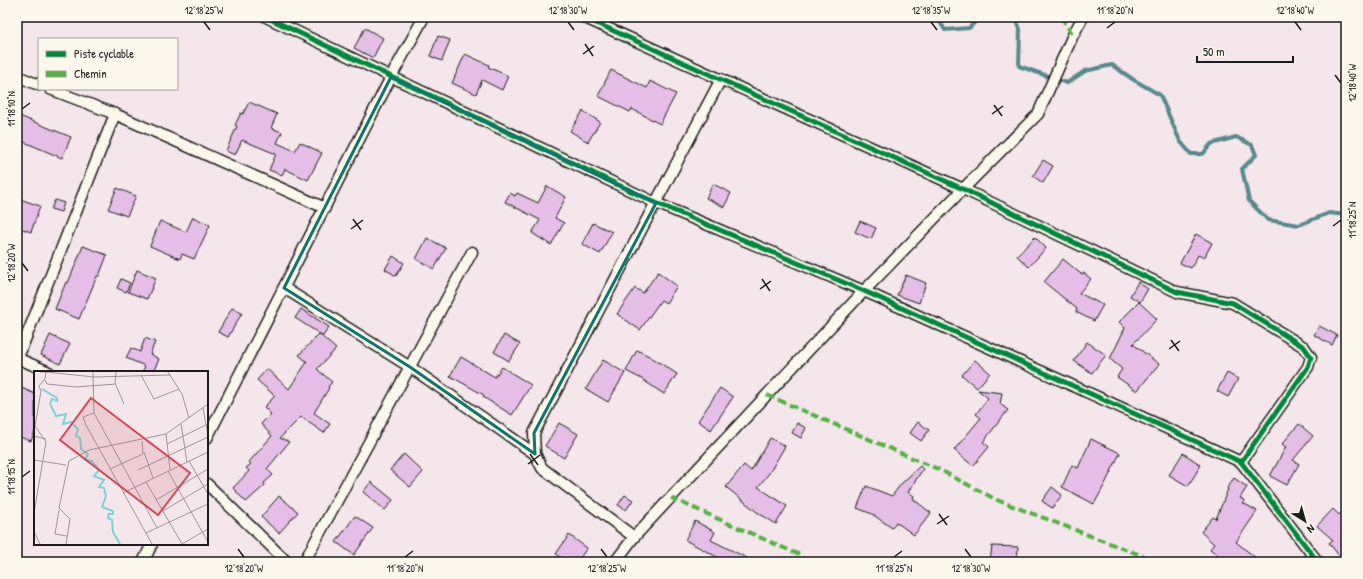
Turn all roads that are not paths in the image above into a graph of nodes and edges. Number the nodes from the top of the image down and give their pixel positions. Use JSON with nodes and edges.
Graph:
{"nodes":[{"id":1,"x":266,"y":17,"type":"edge"},
{"id":2,"x":424,"y":17,"type":"edge"},
{"id":3,"x":583,"y":17,"type":"edge"},
{"id":4,"x":1083,"y":17,"type":"edge"},
{"id":5,"x":17,"y":76,"type":"edge"},
{"id":6,"x":391,"y":78,"type":"junction"},
{"id":7,"x":721,"y":79,"type":"junction"},
{"id":8,"x":38,"y":85,"type":"edge"},
{"id":9,"x":53,"y":90,"type":"edge"},
{"id":10,"x":114,"y":114,"type":"junction"},
{"id":11,"x":963,"y":189,"type":"junction"},
{"id":12,"x":656,"y":203,"type":"junction"},
{"id":13,"x":325,"y":208,"type":"junction"},
{"id":14,"x":472,"y":252,"type":"dead end"},
{"id":15,"x":284,"y":288,"type":"junction"},
{"id":16,"x":864,"y":291,"type":"junction"},
{"id":17,"x":17,"y":359,"type":"edge"},
{"id":18,"x":410,"y":367,"type":"junction"},
{"id":19,"x":47,"y":371,"type":"edge"},
{"id":20,"x":208,"y":436,"type":"edge"},
{"id":21,"x":535,"y":454,"type":"junction"},
{"id":22,"x":1241,"y":462,"type":"junction"},
{"id":23,"x":208,"y":485,"type":"edge"},
{"id":24,"x":634,"y":537,"type":"junction"},
{"id":25,"x":152,"y":545,"type":"edge"},
{"id":26,"x":143,"y":562,"type":"edge"},
{"id":27,"x":287,"y":562,"type":"edge"},
{"id":28,"x":304,"y":562,"type":"edge"},
{"id":29,"x":615,"y":562,"type":"edge"},
{"id":30,"x":1318,"y":562,"type":"edge"}],
"edges":[{"from":1,"to":6,"type":"street"},
{"from":2,"to":6,"type":"street"},
{"from":3,"to":7,"type":"street"},
{"from":4,"to":11,"type":"street"},
{"from":5,"to":8,"type":"street"},
{"from":6,"to":12,"type":"street"},
{"from":6,"to":13,"type":"street"},
{"from":7,"to":11,"type":"street"},
{"from":7,"to":12,"type":"street"},
{"from":9,"to":10,"type":"street"},
{"from":10,"to":13,"type":"street"},
{"from":10,"to":17,"type":"street"},
{"from":11,"to":16,"type":"street"},
{"from":11,"to":22,"type":"street"},
{"from":12,"to":16,"type":"street"},
{"from":12,"to":21,"type":"street"},
{"from":13,"to":15,"type":"street"},
{"from":14,"to":18,"type":"street"},
{"from":15,"to":18,"type":"street"},
{"from":15,"to":20,"type":"street"},
{"from":16,"to":22,"type":"street"},
{"from":16,"to":24,"type":"street"},
{"from":17,"to":19,"type":"street"},
{"from":18,"to":21,"type":"street"},
{"from":18,"to":28,"type":"street"},
{"from":21,"to":24,"type":"street"},
{"from":22,"to":30,"type":"street"},
{"from":23,"to":27,"type":"street"},
{"from":24,"to":29,"type":"street"},
{"from":25,"to":26,"type":"street"}]}
